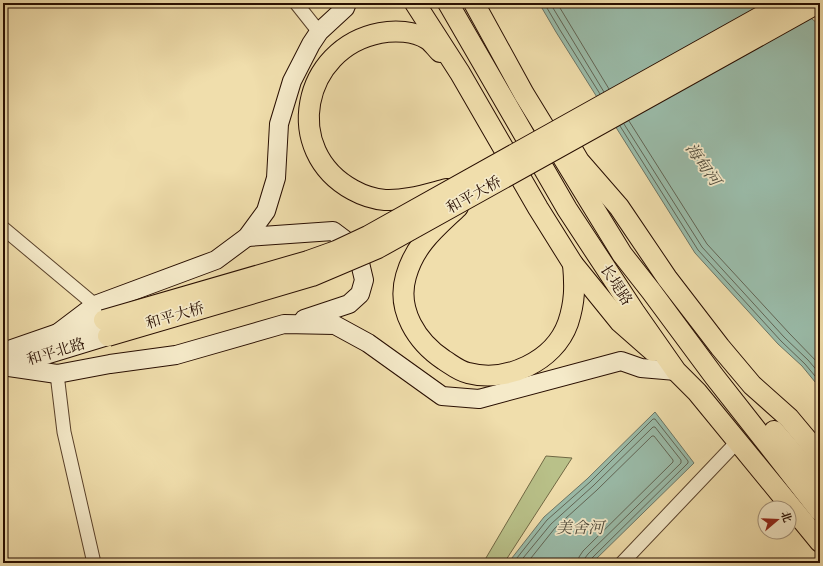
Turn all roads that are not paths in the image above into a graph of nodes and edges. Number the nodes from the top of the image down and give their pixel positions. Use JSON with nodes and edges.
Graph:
{"nodes":[{"id":1,"x":296,"y":3,"type":"edge"},
{"id":2,"x":347,"y":3,"type":"edge"},
{"id":3,"x":415,"y":3,"type":"edge"},
{"id":4,"x":474,"y":3,"type":"edge"},
{"id":5,"x":785,"y":3,"type":"edge"},
{"id":6,"x":818,"y":3,"type":"edge"},
{"id":7,"x":451,"y":9,"type":"edge"},
{"id":8,"x":319,"y":32,"type":"junction"},
{"id":9,"x":489,"y":32,"type":"junction"},
{"id":10,"x":460,"y":73,"type":"junction"},
{"id":11,"x":579,"y":161,"type":"junction"},
{"id":12,"x":461,"y":193,"type":"junction"},
{"id":13,"x":3,"y":228,"type":"edge"},
{"id":14,"x":247,"y":237,"type":"junction"},
{"id":15,"x":573,"y":264,"type":"junction"},
{"id":16,"x":102,"y":320,"type":"junction"},
{"id":17,"x":284,"y":324,"type":"junction"},
{"id":18,"x":5,"y":362,"type":"edge"},
{"id":19,"x":676,"y":371,"type":"junction"},
{"id":20,"x":57,"y":374,"type":"junction"},
{"id":21,"x":737,"y":442,"type":"junction"},
{"id":22,"x":820,"y":455,"type":"edge"},
{"id":23,"x":820,"y":484,"type":"edge"},
{"id":24,"x":820,"y":511,"type":"edge"},
{"id":25,"x":820,"y":542,"type":"edge"},
{"id":26,"x":94,"y":563,"type":"edge"},
{"id":27,"x":622,"y":563,"type":"edge"}],
"edges":[{"from":1,"to":8,"type":"street"},
{"from":2,"to":8,"type":"main road"},
{"from":3,"to":10,"type":"main road"},
{"from":4,"to":9,"type":"main road","name":"长堤路"},
{"from":5,"to":12,"type":"main road","name":"和平大桥","bridge":true},
{"from":6,"to":12,"type":"main road","name":"和平大桥","bridge":true},
{"from":7,"to":19,"type":"main road","name":"长堤路"},
{"from":8,"to":14,"type":"main road"},
{"from":9,"to":11,"type":"main road"},
{"from":9,"to":24,"type":"main road","name":"长堤路"},
{"from":10,"to":12,"type":"main road","bridge":true},
{"from":10,"to":15,"type":"main road"},
{"from":11,"to":22,"type":"main road"},
{"from":11,"to":23,"type":"main road"},
{"from":12,"to":15,"type":"main road"},
{"from":12,"to":16,"type":"main road","name":"和平大桥","bridge":true},
{"from":13,"to":16,"type":"street"},
{"from":14,"to":16,"type":"main road"},
{"from":14,"to":17,"type":"main road"},
{"from":15,"to":19,"type":"main road"},
{"from":16,"to":18,"type":"main road","name":"和平北路"},
{"from":16,"to":18,"type":"main road","name":"和平北路"},
{"from":17,"to":19,"type":"main road"},
{"from":17,"to":20,"type":"main road"},
{"from":18,"to":20,"type":"main road"},
{"from":19,"to":21,"type":"main road","name":"长堤路"},
{"from":20,"to":26,"type":"street"},
{"from":21,"to":25,"type":"main road","name":"长堤路"},
{"from":21,"to":27,"type":"street"}]}
